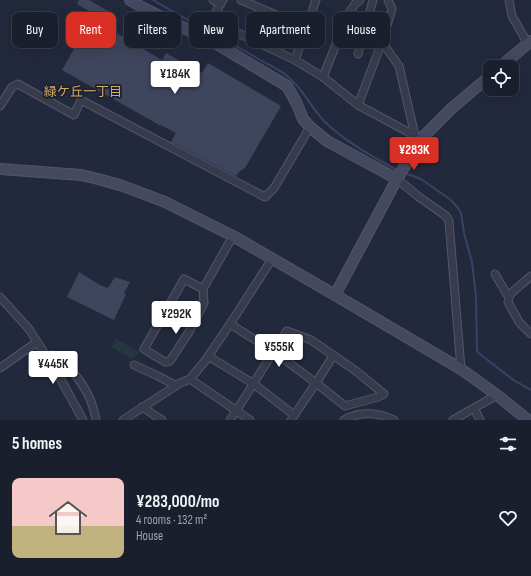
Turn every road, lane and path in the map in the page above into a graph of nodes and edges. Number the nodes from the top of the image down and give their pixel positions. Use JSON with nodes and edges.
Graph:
{"nodes":[{"id":1,"x":130,"y":0,"type":"edge"},
{"id":2,"x":213,"y":0,"type":"edge"},
{"id":3,"x":241,"y":0,"type":"edge"},
{"id":4,"x":316,"y":0,"type":"edge"},
{"id":5,"x":360,"y":0,"type":"edge"},
{"id":6,"x":373,"y":0,"type":"edge"},
{"id":7,"x":388,"y":0,"type":"edge"},
{"id":8,"x":509,"y":0,"type":"edge"},
{"id":9,"x":222,"y":2,"type":"edge"},
{"id":10,"x":269,"y":12,"type":"edge"},
{"id":11,"x":312,"y":12,"type":"edge"},
{"id":12,"x":390,"y":16,"type":"edge"},
{"id":13,"x":529,"y":43,"type":"edge"},
{"id":14,"x":299,"y":48,"type":"edge"},
{"id":15,"x":380,"y":48,"type":"edge"},
{"id":16,"x":386,"y":48,"type":"edge"},
{"id":17,"x":358,"y":54,"type":"dead end"},
{"id":18,"x":295,"y":60,"type":"junction"},
{"id":19,"x":508,"y":60,"type":"edge"},
{"id":20,"x":323,"y":77,"type":"junction"},
{"id":21,"x":483,"y":82,"type":"edge"},
{"id":22,"x":358,"y":105,"type":"junction"},
{"id":23,"x":0,"y":106,"type":"edge"},
{"id":24,"x":310,"y":127,"type":"junction"},
{"id":25,"x":418,"y":138,"type":"junction"},
{"id":26,"x":0,"y":169,"type":"edge"},
{"id":27,"x":397,"y":178,"type":"junction"},
{"id":28,"x":233,"y":236,"type":"junction"},
{"id":29,"x":272,"y":259,"type":"junction"},
{"id":30,"x":495,"y":274,"type":"dead end"},
{"id":31,"x":531,"y":276,"type":"edge"},
{"id":32,"x":203,"y":289,"type":"junction"},
{"id":33,"x":335,"y":294,"type":"junction"},
{"id":34,"x":0,"y":298,"type":"edge"},
{"id":35,"x":508,"y":298,"type":"junction"},
{"id":36,"x":230,"y":324,"type":"junction"},
{"id":37,"x":531,"y":334,"type":"edge"},
{"id":38,"x":37,"y":342,"type":"junction"},
{"id":39,"x":273,"y":351,"type":"junction"},
{"id":40,"x":46,"y":356,"type":"junction"},
{"id":41,"x":208,"y":356,"type":"junction"},
{"id":42,"x":333,"y":356,"type":"junction"},
{"id":43,"x":134,"y":365,"type":"dead end"},
{"id":44,"x":0,"y":368,"type":"edge"},
{"id":45,"x":460,"y":369,"type":"junction"},
{"id":46,"x":190,"y":379,"type":"junction"},
{"id":47,"x":316,"y":383,"type":"junction"},
{"id":48,"x":254,"y":384,"type":"junction"},
{"id":49,"x":175,"y":386,"type":"junction"},
{"id":50,"x":497,"y":395,"type":"junction"},
{"id":51,"x":142,"y":407,"type":"junction"},
{"id":52,"x":474,"y":408,"type":"junction"},
{"id":53,"x":236,"y":410,"type":"junction"},
{"id":54,"x":292,"y":417,"type":"edge"},
{"id":55,"x":81,"y":419,"type":"edge"},
{"id":56,"x":127,"y":419,"type":"edge"},
{"id":57,"x":96,"y":420,"type":"edge"},
{"id":58,"x":162,"y":420,"type":"edge"},
{"id":59,"x":230,"y":420,"type":"edge"},
{"id":60,"x":250,"y":420,"type":"edge"},
{"id":61,"x":344,"y":420,"type":"edge"},
{"id":62,"x":394,"y":420,"type":"edge"},
{"id":63,"x":453,"y":420,"type":"edge"},
{"id":64,"x":480,"y":420,"type":"edge"},
{"id":65,"x":528,"y":420,"type":"edge"}],
"edges":[{"from":1,"to":24,"type":"street"},
{"from":2,"to":9,"type":"street"},
{"from":3,"to":10,"type":"street"},
{"from":4,"to":11,"type":"street"},
{"from":5,"to":20,"type":"street"},
{"from":6,"to":17,"type":"street"},
{"from":7,"to":12,"type":"street"},
{"from":8,"to":13,"type":"street"},
{"from":9,"to":18,"type":"street"},
{"from":13,"to":19,"type":"street"},
{"from":14,"to":18,"type":"street"},
{"from":15,"to":22,"type":"street"},
{"from":16,"to":25,"type":"street"},
{"from":18,"to":20,"type":"street"},
{"from":20,"to":22,"type":"street"},
{"from":21,"to":25,"type":"street"},
{"from":22,"to":25,"type":"street"},
{"from":23,"to":24,"type":"street"},
{"from":24,"to":27,"type":"street"},
{"from":25,"to":27,"type":"street"},
{"from":26,"to":28,"type":"street"},
{"from":27,"to":33,"type":"street"},
{"from":27,"to":45,"type":"street"},
{"from":28,"to":29,"type":"street"},
{"from":28,"to":32,"type":"street"},
{"from":29,"to":33,"type":"street"},
{"from":29,"to":36,"type":"street"},
{"from":30,"to":35,"type":"street"},
{"from":31,"to":35,"type":"street"},
{"from":32,"to":32,"type":"street"},
{"from":33,"to":45,"type":"street"},
{"from":34,"to":38,"type":"street"},
{"from":35,"to":37,"type":"street"},
{"from":36,"to":39,"type":"street"},
{"from":36,"to":41,"type":"street"},
{"from":38,"to":40,"type":"street"},
{"from":38,"to":44,"type":"street"},
{"from":39,"to":42,"type":"street"},
{"from":39,"to":47,"type":"street"},
{"from":39,"to":48,"type":"street"},
{"from":40,"to":55,"type":"street"},
{"from":40,"to":57,"type":"street"},
{"from":41,"to":46,"type":"street"},
{"from":41,"to":48,"type":"street"},
{"from":42,"to":47,"type":"street"},
{"from":42,"to":47,"type":"street"},
{"from":43,"to":49,"type":"street"},
{"from":45,"to":50,"type":"street"},
{"from":46,"to":49,"type":"street"},
{"from":46,"to":53,"type":"street"},
{"from":47,"to":54,"type":"street"},
{"from":48,"to":53,"type":"street"},
{"from":48,"to":54,"type":"street"},
{"from":49,"to":51,"type":"street"},
{"from":50,"to":52,"type":"street"},
{"from":50,"to":65,"type":"street"},
{"from":51,"to":56,"type":"street"},
{"from":51,"to":58,"type":"street"},
{"from":52,"to":63,"type":"street"},
{"from":52,"to":64,"type":"street"},
{"from":53,"to":59,"type":"street"},
{"from":53,"to":60,"type":"street"},
{"from":61,"to":62,"type":"street"}]}
